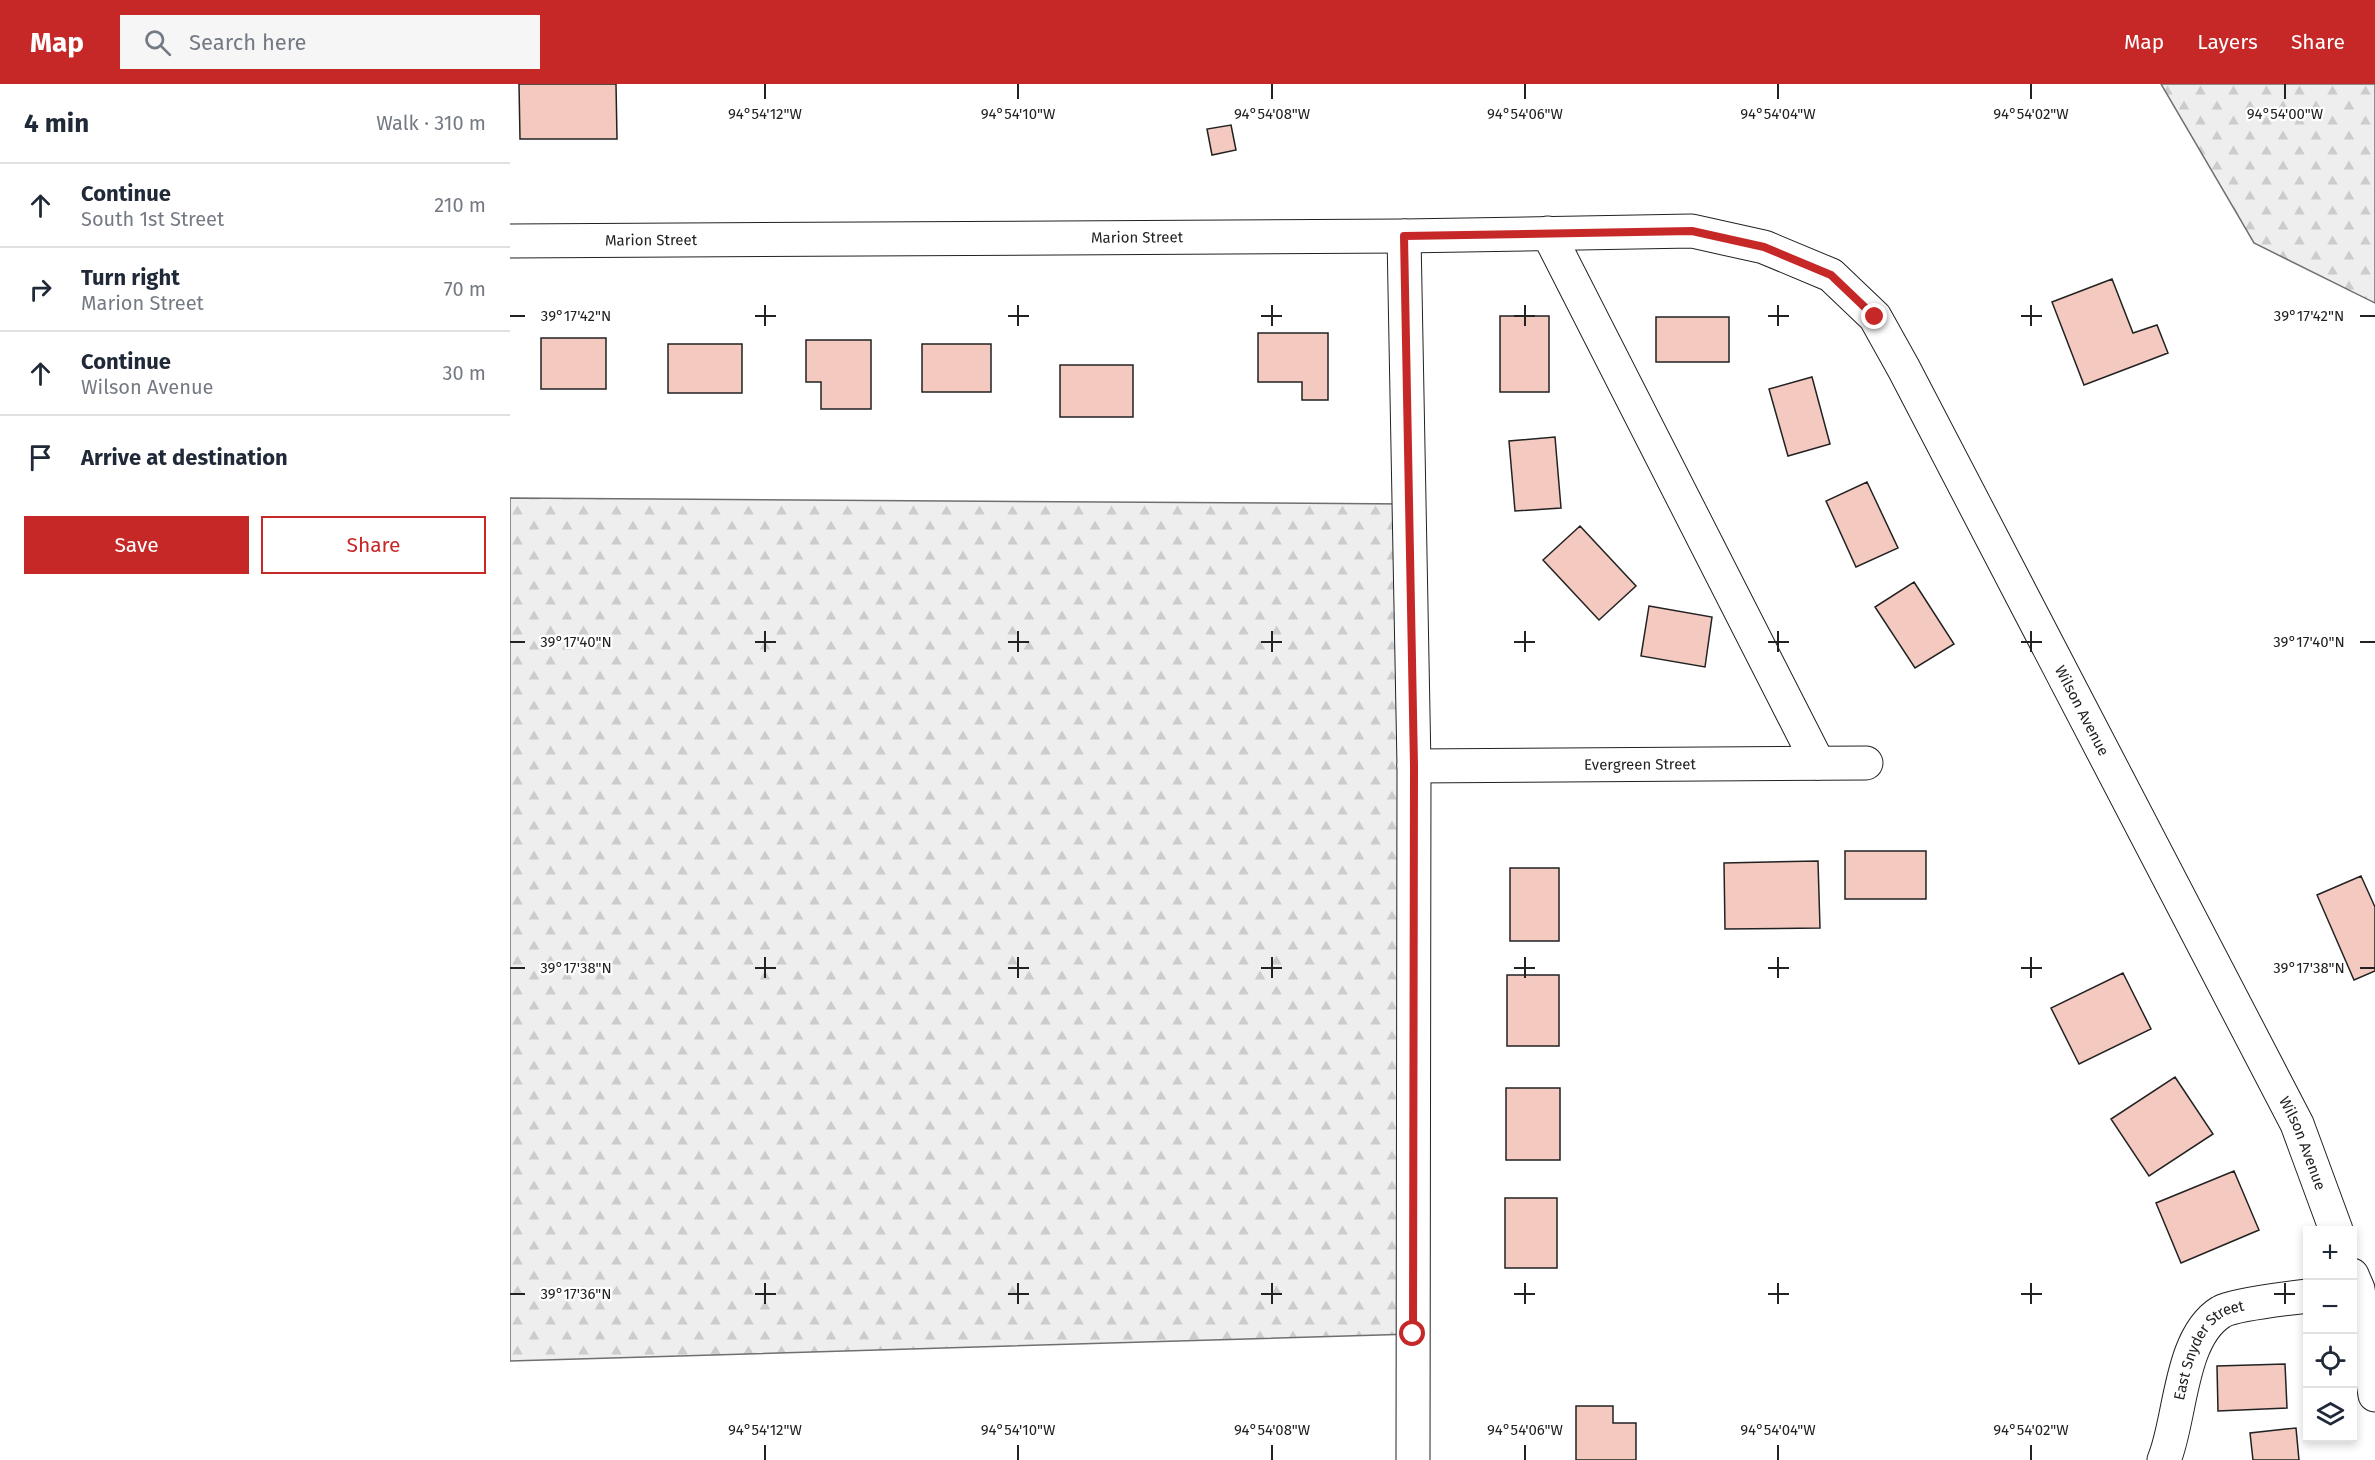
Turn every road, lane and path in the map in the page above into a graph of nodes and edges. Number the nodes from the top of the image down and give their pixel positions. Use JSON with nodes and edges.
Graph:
{"nodes":[{"id":1,"x":1548,"y":232,"type":"junction"},
{"id":2,"x":1404,"y":236,"type":"junction"},
{"id":3,"x":510,"y":241,"type":"edge"},
{"id":4,"x":1764,"y":247,"type":"joint"},
{"id":5,"x":1866,"y":763,"type":"dead end"},
{"id":6,"x":1818,"y":764,"type":"junction"},
{"id":7,"x":1414,"y":766,"type":"junction"},
{"id":8,"x":2335,"y":1226,"type":"edge"},
{"id":9,"x":2303,"y":1297,"type":"edge"},
{"id":10,"x":2357,"y":1300,"type":"edge"},
{"id":11,"x":2375,"y":1395,"type":"edge"},
{"id":12,"x":1413,"y":1460,"type":"edge"},
{"id":13,"x":2164,"y":1460,"type":"edge"}],
"edges":[{"from":1,"to":2,"type":"street","name":"Marion Street"},
{"from":1,"to":4,"type":"street","name":"Marion Street"},
{"from":1,"to":6,"type":"street"},
{"from":2,"to":3,"type":"street","name":"Marion Street"},
{"from":2,"to":7,"type":"street"},
{"from":4,"to":8,"type":"street","name":"Wilson Avenue"},
{"from":5,"to":6,"type":"street","name":"Evergreen Street"},
{"from":6,"to":7,"type":"street","name":"Evergreen Street"},
{"from":7,"to":12,"type":"street"},
{"from":9,"to":13,"type":"street","name":"East Snyder Street"},
{"from":10,"to":11,"type":"street"}]}
